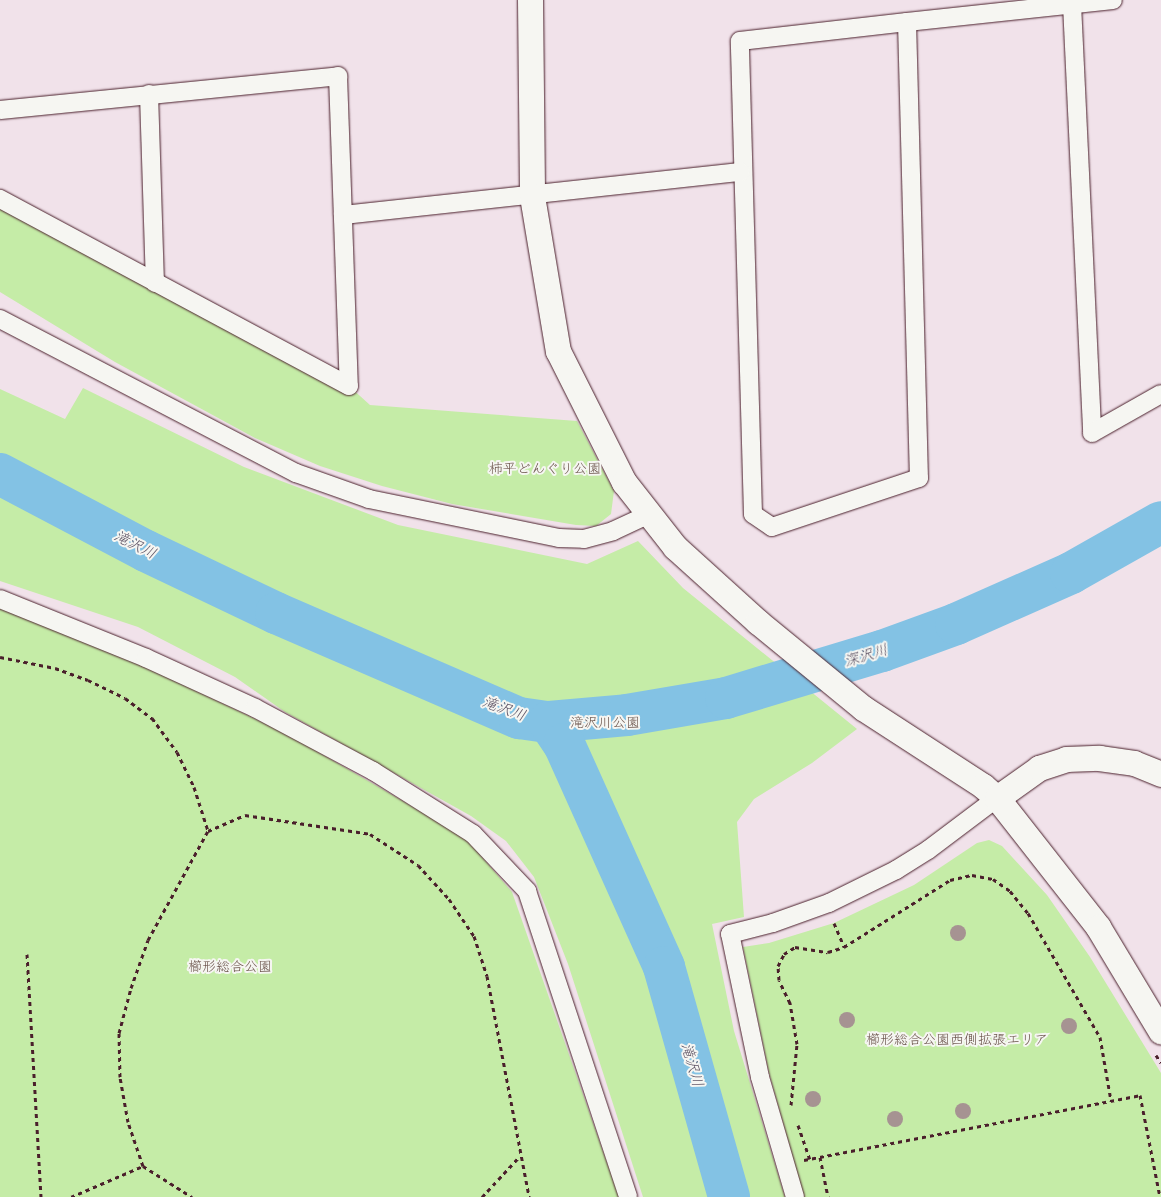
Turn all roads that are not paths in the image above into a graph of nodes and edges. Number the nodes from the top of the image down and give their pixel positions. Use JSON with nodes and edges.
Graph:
{"nodes":[{"id":1,"x":530,"y":0,"type":"edge"},
{"id":2,"x":1112,"y":0,"type":"edge"},
{"id":3,"x":1072,"y":4,"type":"junction"},
{"id":4,"x":906,"y":22,"type":"junction"},
{"id":5,"x":149,"y":94,"type":"junction"},
{"id":6,"x":0,"y":110,"type":"edge"},
{"id":7,"x":741,"y":172,"type":"junction"},
{"id":8,"x":532,"y":196,"type":"junction"},
{"id":9,"x":0,"y":199,"type":"edge"},
{"id":10,"x":343,"y":215,"type":"junction"},
{"id":11,"x":155,"y":283,"type":"junction"},
{"id":12,"x":0,"y":319,"type":"edge"},
{"id":13,"x":1161,"y":394,"type":"edge"},
{"id":14,"x":649,"y":514,"type":"junction"},
{"id":15,"x":0,"y":599,"type":"edge"},
{"id":16,"x":1161,"y":774,"type":"edge"},
{"id":17,"x":997,"y":798,"type":"junction"},
{"id":18,"x":1156,"y":1039,"type":"edge"},
{"id":19,"x":628,"y":1197,"type":"edge"},
{"id":20,"x":795,"y":1197,"type":"edge"}],
"edges":[{"from":1,"to":8,"type":"street"},
{"from":2,"to":3,"type":"street"},
{"from":3,"to":4,"type":"street"},
{"from":3,"to":13,"type":"street"},
{"from":4,"to":7,"type":"street"},
{"from":4,"to":7,"type":"street"},
{"from":5,"to":6,"type":"street"},
{"from":5,"to":10,"type":"street"},
{"from":5,"to":11,"type":"street"},
{"from":7,"to":8,"type":"street"},
{"from":8,"to":10,"type":"street"},
{"from":8,"to":14,"type":"street"},
{"from":9,"to":11,"type":"street"},
{"from":10,"to":11,"type":"street"},
{"from":12,"to":14,"type":"street"},
{"from":14,"to":17,"type":"street"},
{"from":15,"to":19,"type":"street"},
{"from":16,"to":17,"type":"street"},
{"from":17,"to":18,"type":"street"},
{"from":17,"to":20,"type":"street"}]}
